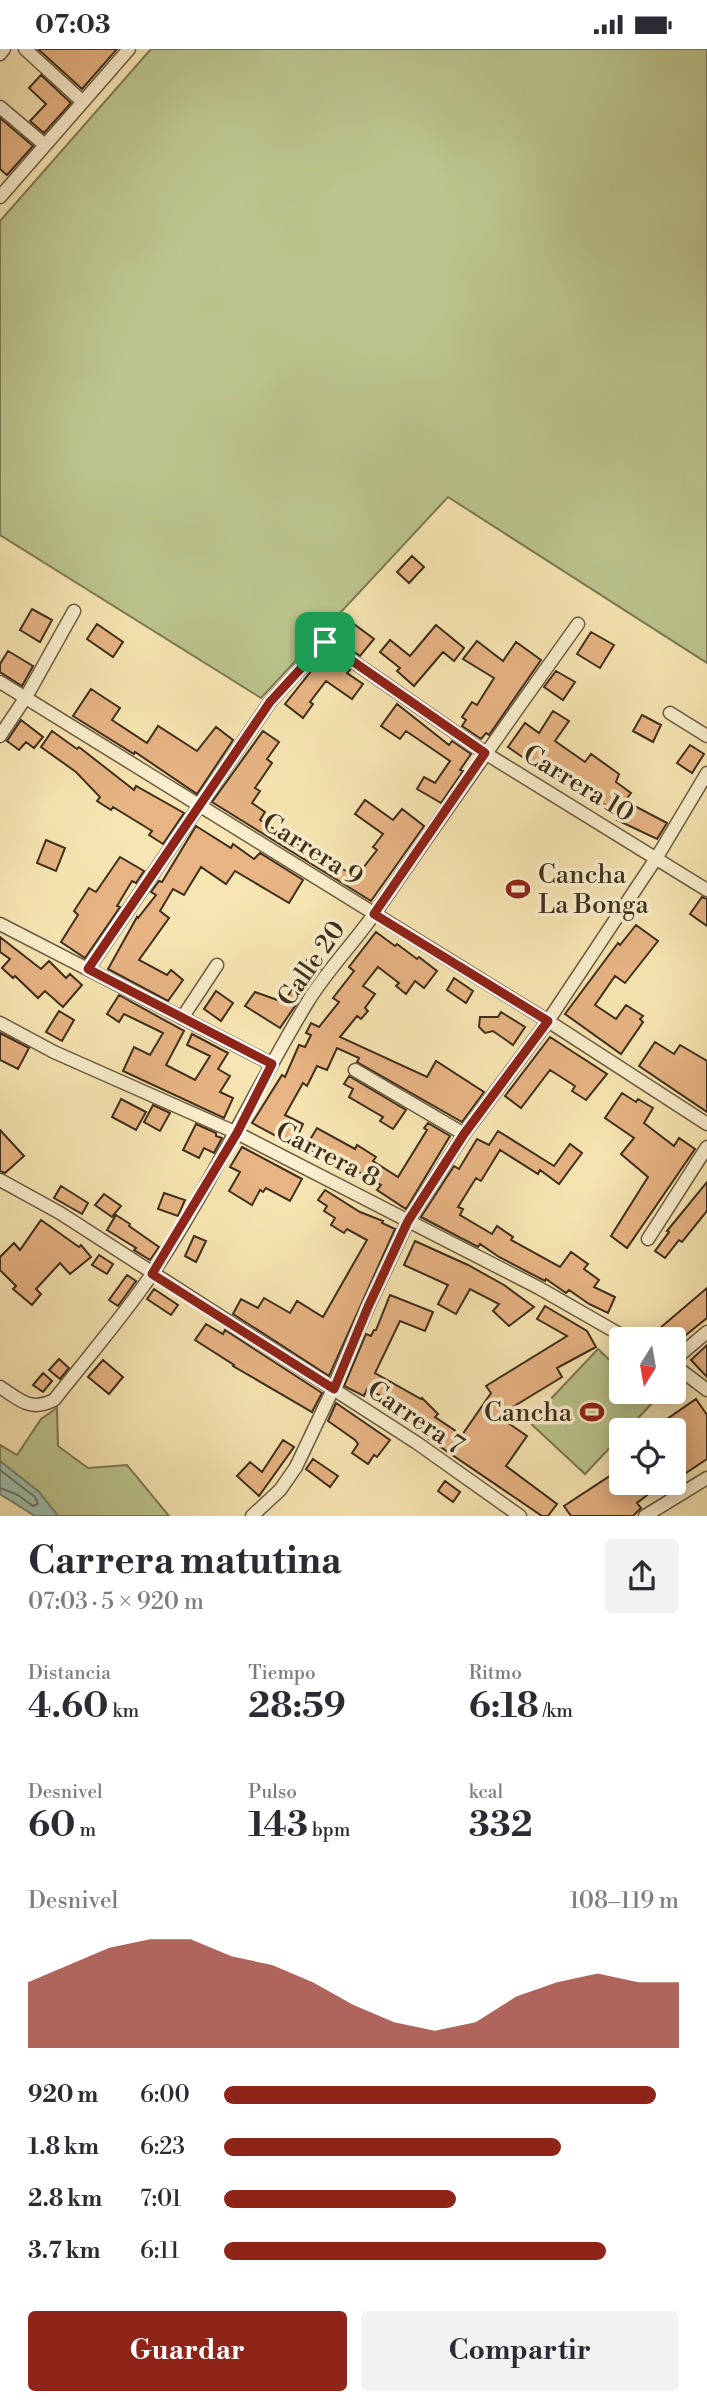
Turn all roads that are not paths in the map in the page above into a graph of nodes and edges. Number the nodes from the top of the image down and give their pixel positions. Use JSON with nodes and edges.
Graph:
{"nodes":[{"id":1,"x":4,"y":49,"type":"edge"},
{"id":2,"x":25,"y":49,"type":"edge"},
{"id":3,"x":120,"y":52,"type":"edge"},
{"id":4,"x":0,"y":54,"type":"edge"},
{"id":5,"x":83,"y":102,"type":"junction"},
{"id":6,"x":0,"y":107,"type":"edge"},
{"id":7,"x":45,"y":145,"type":"junction"},
{"id":8,"x":0,"y":197,"type":"edge"},
{"id":9,"x":74,"y":611,"type":"dead end"},
{"id":10,"x":578,"y":624,"type":"dead end"},
{"id":11,"x":0,"y":682,"type":"edge"},
{"id":12,"x":26,"y":697,"type":"junction"},
{"id":13,"x":670,"y":713,"type":"dead end"},
{"id":14,"x":0,"y":736,"type":"edge"},
{"id":15,"x":707,"y":736,"type":"edge"},
{"id":16,"x":485,"y":753,"type":"junction"},
{"id":17,"x":707,"y":773,"type":"edge"},
{"id":18,"x":200,"y":807,"type":"junction"},
{"id":19,"x":657,"y":857,"type":"junction"},
{"id":20,"x":707,"y":890,"type":"edge"},
{"id":21,"x":374,"y":914,"type":"junction"},
{"id":22,"x":0,"y":924,"type":"edge"},
{"id":23,"x":217,"y":965,"type":"dead end"},
{"id":24,"x":88,"y":969,"type":"junction"},
{"id":25,"x":182,"y":1018,"type":"junction"},
{"id":26,"x":548,"y":1021,"type":"junction"},
{"id":27,"x":0,"y":1023,"type":"edge"},
{"id":28,"x":272,"y":1064,"type":"junction"},
{"id":29,"x":355,"y":1070,"type":"dead end"},
{"id":30,"x":707,"y":1123,"type":"edge"},
{"id":31,"x":237,"y":1133,"type":"junction"},
{"id":32,"x":464,"y":1134,"type":"junction"},
{"id":33,"x":707,"y":1147,"type":"edge"},
{"id":34,"x":0,"y":1180,"type":"edge"},
{"id":35,"x":408,"y":1221,"type":"junction"},
{"id":36,"x":648,"y":1239,"type":"dead end"},
{"id":37,"x":152,"y":1274,"type":"junction"},
{"id":38,"x":609,"y":1328,"type":"edge"},
{"id":39,"x":707,"y":1332,"type":"edge"},
{"id":40,"x":686,"y":1352,"type":"edge"},
{"id":41,"x":686,"y":1373,"type":"edge"},
{"id":42,"x":0,"y":1387,"type":"edge"},
{"id":43,"x":334,"y":1389,"type":"junction"},
{"id":44,"x":707,"y":1390,"type":"edge"},
{"id":45,"x":707,"y":1478,"type":"edge"},
{"id":46,"x":252,"y":1516,"type":"edge"},
{"id":47,"x":520,"y":1516,"type":"edge"},
{"id":48,"x":645,"y":1516,"type":"edge"}],
"edges":[{"from":1,"to":4,"type":"street"},
{"from":2,"to":5,"type":"street"},
{"from":3,"to":5,"type":"street"},
{"from":5,"to":7,"type":"street"},
{"from":6,"to":7,"type":"street"},
{"from":7,"to":8,"type":"street"},
{"from":9,"to":12,"type":"street"},
{"from":10,"to":16,"type":"street","name":"Calle 20"},
{"from":11,"to":12,"type":"street","name":"Carrera 9"},
{"from":12,"to":14,"type":"street"},
{"from":12,"to":18,"type":"street","name":"Carrera 9"},
{"from":13,"to":15,"type":"street"},
{"from":16,"to":18,"type":"street","name":"Carrera 10"},
{"from":16,"to":19,"type":"street","name":"Carrera 10"},
{"from":16,"to":21,"type":"street","name":"Calle 20"},
{"from":17,"to":19,"type":"street"},
{"from":18,"to":21,"type":"street","name":"Carrera 9"},
{"from":18,"to":24,"type":"street"},
{"from":19,"to":20,"type":"street","name":"Carrera 10"},
{"from":19,"to":26,"type":"street"},
{"from":21,"to":26,"type":"street","name":"Carrera 9"},
{"from":21,"to":28,"type":"street","name":"Calle 20"},
{"from":22,"to":24,"type":"street"},
{"from":23,"to":25,"type":"street"},
{"from":24,"to":25,"type":"street"},
{"from":25,"to":28,"type":"street"},
{"from":26,"to":30,"type":"street","name":"Carrera 9"},
{"from":26,"to":32,"type":"street"},
{"from":27,"to":31,"type":"street","name":"Carrera 8"},
{"from":28,"to":31,"type":"street","name":"Calle 20"},
{"from":29,"to":32,"type":"street"},
{"from":31,"to":35,"type":"street","name":"Carrera 8"},
{"from":31,"to":37,"type":"street","name":"Calle 20"},
{"from":32,"to":35,"type":"street"},
{"from":33,"to":36,"type":"street"},
{"from":34,"to":37,"type":"street","name":"Carrera 7"},
{"from":35,"to":38,"type":"street","name":"Carrera 8"},
{"from":35,"to":43,"type":"street"},
{"from":37,"to":42,"type":"street","name":"Calle 20"},
{"from":37,"to":43,"type":"street","name":"Carrera 7"},
{"from":39,"to":40,"type":"street"},
{"from":41,"to":44,"type":"street"},
{"from":43,"to":46,"type":"street"},
{"from":43,"to":47,"type":"street","name":"Carrera 7"},
{"from":45,"to":48,"type":"street"}]}
